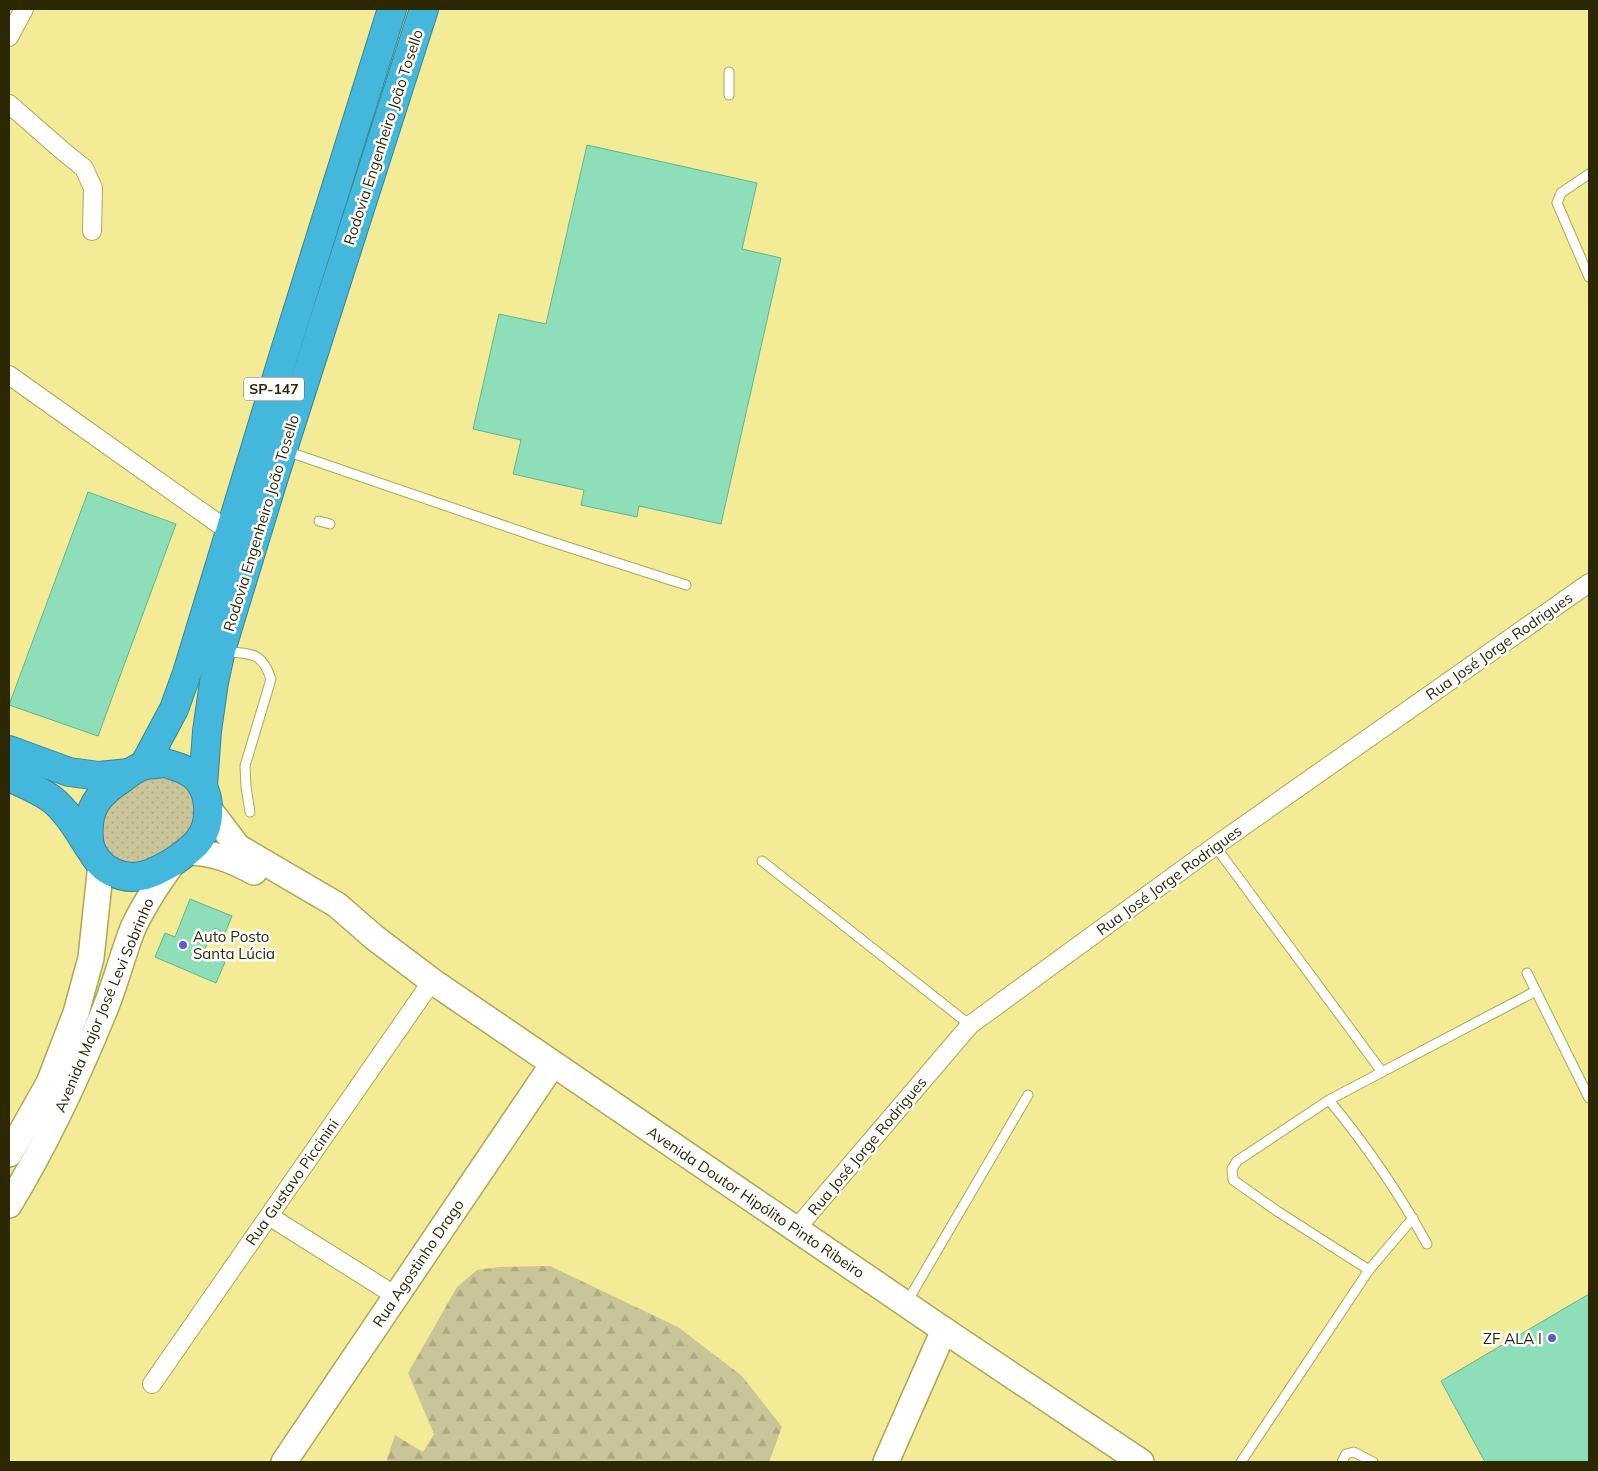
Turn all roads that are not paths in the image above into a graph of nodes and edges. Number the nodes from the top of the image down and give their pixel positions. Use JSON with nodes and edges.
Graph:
{"nodes":[{"id":1,"x":24,"y":9,"type":"edge"},
{"id":2,"x":377,"y":9,"type":"edge"},
{"id":3,"x":392,"y":9,"type":"edge"},
{"id":4,"x":424,"y":9,"type":"edge"},
{"id":5,"x":9,"y":37,"type":"edge"},
{"id":6,"x":380,"y":49,"type":"junction"},
{"id":7,"x":729,"y":72,"type":"dead end"},
{"id":8,"x":729,"y":95,"type":"dead end"},
{"id":9,"x":9,"y":104,"type":"edge"},
{"id":10,"x":1589,"y":174,"type":"edge"},
{"id":11,"x":92,"y":231,"type":"dead end"},
{"id":12,"x":1589,"y":277,"type":"edge"},
{"id":13,"x":9,"y":375,"type":"edge"},
{"id":14,"x":283,"y":450,"type":"junction"},
{"id":15,"x":319,"y":521,"type":"dead end"},
{"id":16,"x":330,"y":524,"type":"dead end"},
{"id":17,"x":230,"y":532,"type":"junction"},
{"id":18,"x":1589,"y":583,"type":"edge"},
{"id":19,"x":686,"y":585,"type":"dead end"},
{"id":20,"x":222,"y":650,"type":"junction"},
{"id":21,"x":9,"y":750,"type":"edge"},
{"id":22,"x":137,"y":769,"type":"junction"},
{"id":23,"x":9,"y":777,"type":"edge"},
{"id":24,"x":206,"y":798,"type":"junction"},
{"id":25,"x":250,"y":812,"type":"dead end"},
{"id":26,"x":1215,"y":846,"type":"junction"},
{"id":27,"x":181,"y":856,"type":"junction"},
{"id":28,"x":96,"y":857,"type":"junction"},
{"id":29,"x":762,"y":861,"type":"dead end"},
{"id":30,"x":375,"y":938,"type":"junction"},
{"id":31,"x":1527,"y":973,"type":"dead end"},
{"id":32,"x":432,"y":981,"type":"junction"},
{"id":33,"x":1536,"y":990,"type":"junction"},
{"id":34,"x":970,"y":1024,"type":"junction"},
{"id":35,"x":553,"y":1064,"type":"junction"},
{"id":36,"x":1382,"y":1072,"type":"junction"},
{"id":37,"x":1028,"y":1095,"type":"dead end"},
{"id":38,"x":1589,"y":1098,"type":"edge"},
{"id":39,"x":1329,"y":1100,"type":"junction"},
{"id":40,"x":9,"y":1154,"type":"edge"},
{"id":41,"x":9,"y":1205,"type":"edge"},
{"id":42,"x":268,"y":1216,"type":"junction"},
{"id":43,"x":1413,"y":1218,"type":"junction"},
{"id":44,"x":796,"y":1229,"type":"junction"},
{"id":45,"x":1427,"y":1244,"type":"dead end"},
{"id":46,"x":1369,"y":1270,"type":"junction"},
{"id":47,"x":396,"y":1296,"type":"junction"},
{"id":48,"x":905,"y":1304,"type":"junction"},
{"id":49,"x":944,"y":1330,"type":"junction"},
{"id":50,"x":152,"y":1384,"type":"dead end"},
{"id":51,"x":284,"y":1462,"type":"edge"},
{"id":52,"x":886,"y":1462,"type":"edge"},
{"id":53,"x":1141,"y":1462,"type":"edge"},
{"id":54,"x":1242,"y":1462,"type":"edge"},
{"id":55,"x":1342,"y":1462,"type":"edge"},
{"id":56,"x":1373,"y":1462,"type":"edge"}],
"edges":[{"from":1,"to":5,"type":"street"},
{"from":2,"to":6,"type":"highway"},
{"from":3,"to":6,"type":"highway","name":"Rodovia Engenheiro João Tosello","number":"SP-147"},
{"from":4,"to":14,"type":"highway","name":"Rodovia Engenheiro João Tosello","number":"SP-147"},
{"from":6,"to":17,"type":"highway","name":"Rodovia Engenheiro João Tosello","number":"SP-147"},
{"from":7,"to":8,"type":"lane"},
{"from":9,"to":11,"type":"street"},
{"from":10,"to":12,"type":"lane"},
{"from":13,"to":17,"type":"street"},
{"from":14,"to":19,"type":"lane"},
{"from":14,"to":20,"type":"highway","name":"Rodovia Engenheiro João Tosello","number":"SP-147"},
{"from":15,"to":16,"type":"lane"},
{"from":17,"to":22,"type":"highway","name":"Rodovia Engenheiro João Tosello","number":"SP-147"},
{"from":18,"to":26,"type":"street","name":"Rua José Jorge Rodrigues"},
{"from":20,"to":24,"type":"highway","name":"Rodovia Engenheiro João Tosello","number":"SP-147"},
{"from":20,"to":25,"type":"lane"},
{"from":21,"to":22,"type":"highway"},
{"from":22,"to":24,"type":"highway"},
{"from":22,"to":28,"type":"highway"},
{"from":23,"to":28,"type":"highway"},
{"from":24,"to":27,"type":"highway"},
{"from":24,"to":30,"type":"main road","name":"Avenida Doutor Hipólito Pinto Ribeiro"},
{"from":26,"to":34,"type":"street","name":"Rua José Jorge Rodrigues"},
{"from":26,"to":36,"type":"lane"},
{"from":27,"to":28,"type":"highway"},
{"from":27,"to":30,"type":"main road","name":"Avenida Doutor Hipólito Pinto Ribeiro"},
{"from":27,"to":41,"type":"main road","name":"Avenida Major José Levi Sobrinho"},
{"from":28,"to":40,"type":"main road","name":"Avenida Major José Levi Sobrinho"},
{"from":29,"to":34,"type":"lane"},
{"from":30,"to":32,"type":"main road","name":"Avenida Doutor Hipólito Pinto Ribeiro"},
{"from":31,"to":33,"type":"lane"},
{"from":32,"to":35,"type":"main road","name":"Avenida Doutor Hipólito Pinto Ribeiro"},
{"from":32,"to":42,"type":"street","name":"Rua Gustavo Piccinini"},
{"from":33,"to":36,"type":"lane"},
{"from":33,"to":38,"type":"lane"},
{"from":34,"to":44,"type":"street","name":"Rua José Jorge Rodrigues"},
{"from":35,"to":44,"type":"main road","name":"Avenida Doutor Hipólito Pinto Ribeiro"},
{"from":35,"to":47,"type":"main road","name":"Rua Agostinho Drago"},
{"from":36,"to":39,"type":"lane"},
{"from":37,"to":48,"type":"lane"},
{"from":39,"to":43,"type":"lane"},
{"from":39,"to":46,"type":"lane"},
{"from":42,"to":47,"type":"street"},
{"from":42,"to":50,"type":"street","name":"Rua Gustavo Piccinini"},
{"from":43,"to":45,"type":"lane"},
{"from":43,"to":46,"type":"lane"},
{"from":44,"to":48,"type":"main road","name":"Avenida Doutor Hipólito Pinto Ribeiro"},
{"from":46,"to":54,"type":"lane"},
{"from":47,"to":51,"type":"main road","name":"Rua Agostinho Drago"},
{"from":48,"to":49,"type":"main road","name":"Avenida Doutor Hipólito Pinto Ribeiro"},
{"from":49,"to":52,"type":"main road"},
{"from":49,"to":53,"type":"main road","name":"Avenida Doutor Hipólito Pinto Ribeiro"},
{"from":55,"to":56,"type":"lane"}]}
